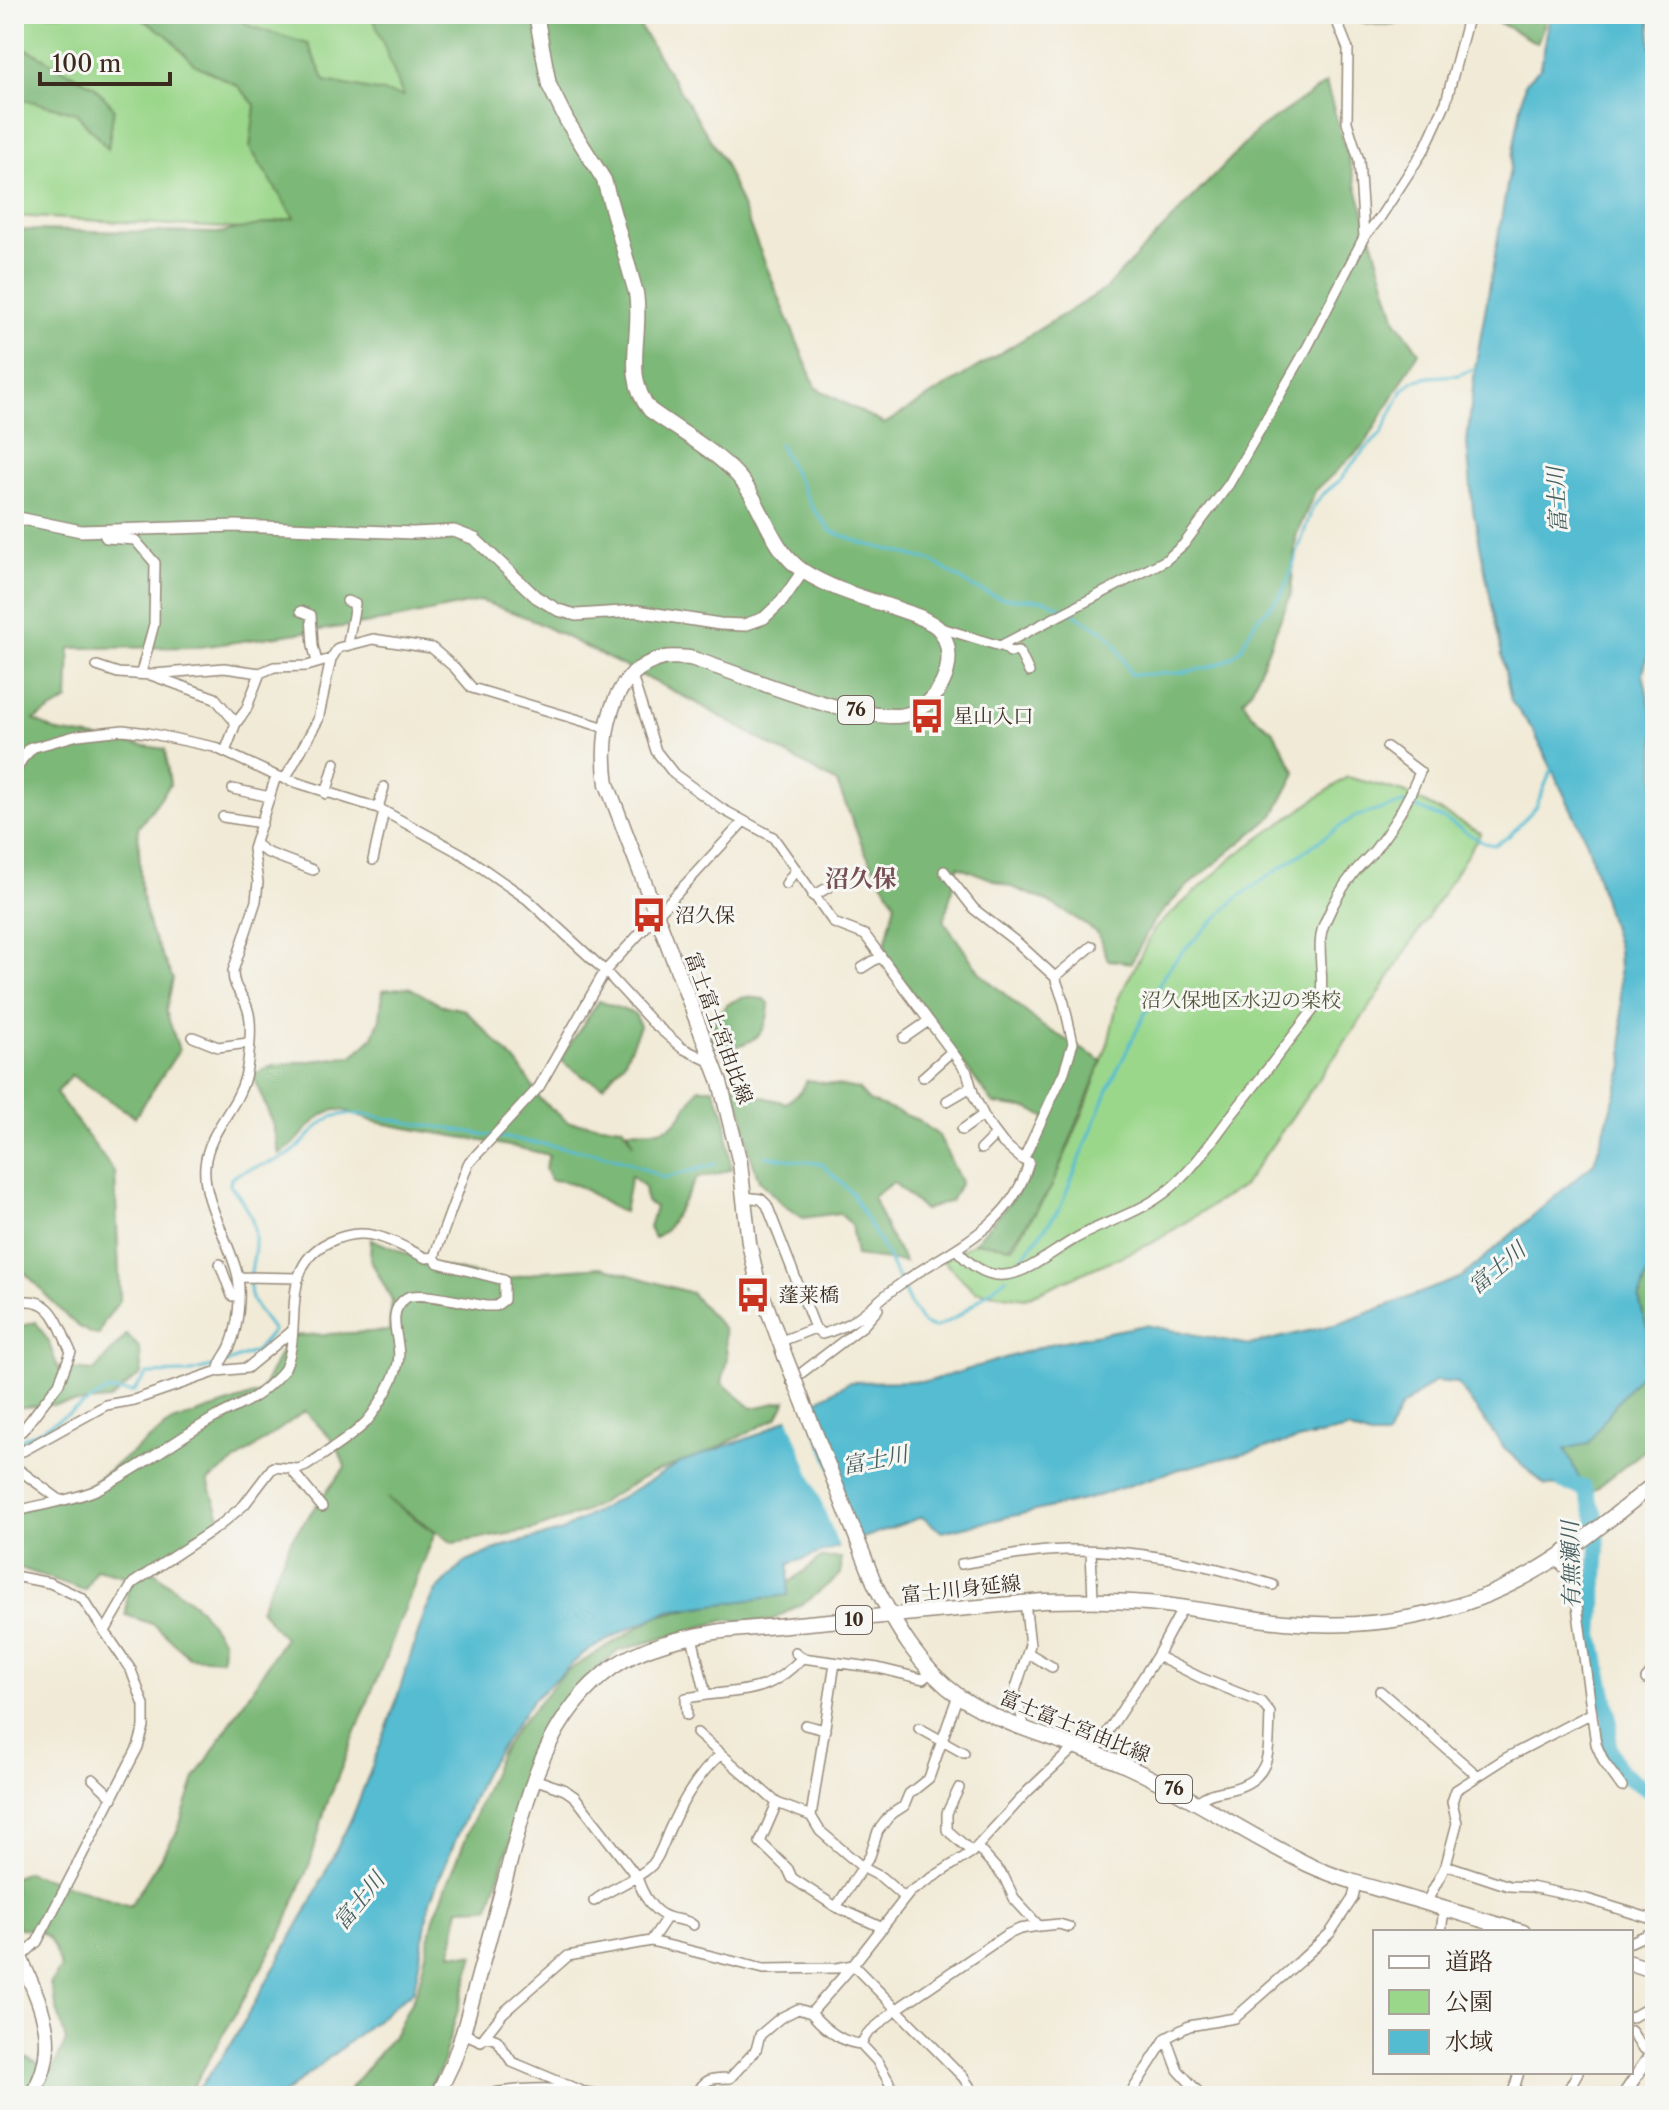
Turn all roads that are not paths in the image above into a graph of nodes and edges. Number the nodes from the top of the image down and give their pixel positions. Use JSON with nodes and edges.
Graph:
{"nodes":[{"id":1,"x":536,"y":14,"type":"edge"},
{"id":2,"x":1334,"y":14,"type":"edge"},
{"id":3,"x":1469,"y":14,"type":"edge"},
{"id":4,"x":1364,"y":237,"type":"junction"},
{"id":5,"x":14,"y":517,"type":"edge"},
{"id":6,"x":102,"y":531,"type":"junction"},
{"id":7,"x":803,"y":571,"type":"junction"},
{"id":8,"x":347,"y":601,"type":"dead end"},
{"id":9,"x":301,"y":611,"type":"dead end"},
{"id":10,"x":938,"y":627,"type":"junction"},
{"id":11,"x":348,"y":643,"type":"junction"},
{"id":12,"x":1002,"y":645,"type":"junction"},
{"id":13,"x":331,"y":659,"type":"junction"},
{"id":14,"x":317,"y":662,"type":"junction"},
{"id":15,"x":97,"y":666,"type":"dead end"},
{"id":16,"x":1029,"y":672,"type":"dead end"},
{"id":17,"x":260,"y":673,"type":"junction"},
{"id":18,"x":146,"y":674,"type":"junction"},
{"id":19,"x":632,"y":676,"type":"junction"},
{"id":20,"x":236,"y":723,"type":"junction"},
{"id":21,"x":606,"y":728,"type":"junction"},
{"id":22,"x":1387,"y":747,"type":"dead end"},
{"id":23,"x":31,"y":748,"type":"joint"},
{"id":24,"x":225,"y":752,"type":"junction"},
{"id":25,"x":335,"y":763,"type":"dead end"},
{"id":26,"x":14,"y":773,"type":"edge"},
{"id":27,"x":280,"y":778,"type":"junction"},
{"id":28,"x":384,"y":787,"type":"dead end"},
{"id":29,"x":233,"y":789,"type":"dead end"},
{"id":30,"x":326,"y":794,"type":"junction"},
{"id":31,"x":270,"y":797,"type":"junction"},
{"id":32,"x":381,"y":810,"type":"junction"},
{"id":33,"x":223,"y":817,"type":"dead end"},
{"id":34,"x":744,"y":821,"type":"junction"},
{"id":35,"x":262,"y":823,"type":"junction"},
{"id":36,"x":255,"y":844,"type":"junction"},
{"id":37,"x":373,"y":860,"type":"dead end"},
{"id":38,"x":796,"y":869,"type":"junction"},
{"id":39,"x":313,"y":870,"type":"dead end"},
{"id":40,"x":944,"y":871,"type":"dead end"},
{"id":41,"x":837,"y":877,"type":"dead end"},
{"id":42,"x":786,"y":884,"type":"dead end"},
{"id":43,"x":813,"y":896,"type":"junction"},
{"id":44,"x":656,"y":914,"type":"junction"},
{"id":45,"x":867,"y":924,"type":"dead end"},
{"id":46,"x":865,"y":935,"type":"junction"},
{"id":47,"x":1092,"y":946,"type":"dead end"},
{"id":48,"x":881,"y":956,"type":"junction"},
{"id":49,"x":862,"y":968,"type":"dead end"},
{"id":50,"x":605,"y":971,"type":"junction"},
{"id":51,"x":1055,"y":977,"type":"junction"},
{"id":52,"x":927,"y":1022,"type":"junction"},
{"id":53,"x":193,"y":1037,"type":"dead end"},
{"id":54,"x":904,"y":1038,"type":"dead end"},
{"id":55,"x":248,"y":1043,"type":"junction"},
{"id":56,"x":951,"y":1052,"type":"junction"},
{"id":57,"x":713,"y":1063,"type":"junction"},
{"id":58,"x":923,"y":1077,"type":"dead end"},
{"id":59,"x":971,"y":1087,"type":"junction"},
{"id":60,"x":947,"y":1101,"type":"dead end"},
{"id":61,"x":983,"y":1115,"type":"junction"},
{"id":62,"x":962,"y":1130,"type":"dead end"},
{"id":63,"x":996,"y":1134,"type":"junction"},
{"id":64,"x":981,"y":1149,"type":"dead end"},
{"id":65,"x":1023,"y":1160,"type":"junction"},
{"id":66,"x":744,"y":1197,"type":"junction"},
{"id":67,"x":957,"y":1250,"type":"junction"},
{"id":68,"x":434,"y":1257,"type":"junction"},
{"id":69,"x":220,"y":1264,"type":"dead end"},
{"id":70,"x":241,"y":1277,"type":"junction"},
{"id":71,"x":299,"y":1278,"type":"junction"},
{"id":72,"x":234,"y":1298,"type":"junction"},
{"id":73,"x":882,"y":1299,"type":"junction"},
{"id":74,"x":14,"y":1303,"type":"edge"},
{"id":75,"x":815,"y":1328,"type":"junction"},
{"id":76,"x":292,"y":1331,"type":"junction"},
{"id":77,"x":782,"y":1349,"type":"junction"},
{"id":78,"x":219,"y":1366,"type":"junction"},
{"id":79,"x":788,"y":1383,"type":"dead end"},
{"id":80,"x":14,"y":1434,"type":"edge"},
{"id":81,"x":14,"y":1451,"type":"edge"},
{"id":82,"x":14,"y":1466,"type":"edge"},
{"id":83,"x":290,"y":1468,"type":"junction"},
{"id":84,"x":1655,"y":1483,"type":"edge"},
{"id":85,"x":60,"y":1500,"type":"junction"},
{"id":86,"x":322,"y":1507,"type":"dead end"},
{"id":87,"x":14,"y":1512,"type":"edge"},
{"id":88,"x":1091,"y":1551,"type":"junction"},
{"id":89,"x":1556,"y":1558,"type":"junction"},
{"id":90,"x":961,"y":1564,"type":"dead end"},
{"id":91,"x":14,"y":1576,"type":"edge"},
{"id":92,"x":1273,"y":1585,"type":"dead end"},
{"id":93,"x":1093,"y":1599,"type":"junction"},
{"id":94,"x":1025,"y":1602,"type":"junction"},
{"id":95,"x":1182,"y":1609,"type":"junction"},
{"id":96,"x":891,"y":1617,"type":"junction"},
{"id":97,"x":105,"y":1631,"type":"junction"},
{"id":98,"x":692,"y":1637,"type":"junction"},
{"id":99,"x":1028,"y":1653,"type":"junction"},
{"id":100,"x":1157,"y":1656,"type":"junction"},
{"id":101,"x":835,"y":1663,"type":"junction"},
{"id":102,"x":1052,"y":1667,"type":"dead end"},
{"id":103,"x":1655,"y":1668,"type":"edge"},
{"id":104,"x":932,"y":1671,"type":"junction"},
{"id":105,"x":1646,"y":1679,"type":"dead end"},
{"id":106,"x":1380,"y":1691,"type":"dead end"},
{"id":107,"x":706,"y":1695,"type":"junction"},
{"id":108,"x":958,"y":1695,"type":"junction"},
{"id":109,"x":1592,"y":1713,"type":"junction"},
{"id":110,"x":687,"y":1715,"type":"dead end"},
{"id":111,"x":805,"y":1725,"type":"dead end"},
{"id":112,"x":919,"y":1728,"type":"dead end"},
{"id":113,"x":1025,"y":1729,"type":"junction"},
{"id":114,"x":825,"y":1730,"type":"junction"},
{"id":115,"x":697,"y":1733,"type":"dead end"},
{"id":116,"x":942,"y":1740,"type":"junction"},
{"id":117,"x":1076,"y":1746,"type":"junction"},
{"id":118,"x":964,"y":1753,"type":"dead end"},
{"id":119,"x":1094,"y":1753,"type":"junction"},
{"id":120,"x":720,"y":1755,"type":"junction"},
{"id":121,"x":1478,"y":1776,"type":"junction"},
{"id":122,"x":93,"y":1779,"type":"dead end"},
{"id":123,"x":534,"y":1779,"type":"junction"},
{"id":124,"x":1622,"y":1787,"type":"dead end"},
{"id":125,"x":959,"y":1788,"type":"dead end"},
{"id":126,"x":113,"y":1798,"type":"junction"},
{"id":127,"x":1197,"y":1802,"type":"junction"},
{"id":128,"x":777,"y":1803,"type":"junction"},
{"id":129,"x":811,"y":1816,"type":"junction"},
{"id":130,"x":975,"y":1850,"type":"junction"},
{"id":131,"x":1446,"y":1865,"type":"junction"},
{"id":132,"x":862,"y":1867,"type":"junction"},
{"id":133,"x":637,"y":1877,"type":"junction"},
{"id":134,"x":1356,"y":1883,"type":"junction"},
{"id":135,"x":905,"y":1898,"type":"junction"},
{"id":136,"x":594,"y":1901,"type":"dead end"},
{"id":137,"x":1426,"y":1903,"type":"junction"},
{"id":138,"x":836,"y":1907,"type":"junction"},
{"id":139,"x":1444,"y":1909,"type":"junction"},
{"id":140,"x":667,"y":1917,"type":"junction"},
{"id":141,"x":1655,"y":1920,"type":"edge"},
{"id":142,"x":693,"y":1925,"type":"dead end"},
{"id":143,"x":1039,"y":1926,"type":"junction"},
{"id":144,"x":1069,"y":1927,"type":"dead end"},
{"id":145,"x":883,"y":1928,"type":"junction"},
{"id":146,"x":1441,"y":1930,"type":"edge"},
{"id":147,"x":1516,"y":1930,"type":"edge"},
{"id":148,"x":1655,"y":1931,"type":"edge"},
{"id":149,"x":651,"y":1941,"type":"junction"},
{"id":150,"x":1633,"y":1941,"type":"edge"},
{"id":151,"x":14,"y":1943,"type":"edge"},
{"id":152,"x":20,"y":1958,"type":"junction"},
{"id":153,"x":1633,"y":1964,"type":"edge"},
{"id":154,"x":853,"y":1965,"type":"junction"},
{"id":155,"x":1655,"y":1971,"type":"edge"},
{"id":156,"x":1655,"y":2004,"type":"edge"},
{"id":157,"x":897,"y":2009,"type":"junction"},
{"id":158,"x":811,"y":2013,"type":"junction"},
{"id":159,"x":1633,"y":2017,"type":"edge"},
{"id":160,"x":463,"y":2033,"type":"junction"},
{"id":161,"x":1633,"y":2034,"type":"edge"},
{"id":162,"x":486,"y":2036,"type":"junction"},
{"id":163,"x":1166,"y":2038,"type":"junction"},
{"id":164,"x":861,"y":2044,"type":"junction"},
{"id":165,"x":1653,"y":2051,"type":"edge"},
{"id":166,"x":1518,"y":2074,"type":"edge"},
{"id":167,"x":1577,"y":2074,"type":"edge"},
{"id":168,"x":586,"y":2093,"type":"junction"},
{"id":169,"x":444,"y":2094,"type":"edge"},
{"id":170,"x":1624,"y":2095,"type":"edge"},
{"id":171,"x":31,"y":2096,"type":"edge"},
{"id":172,"x":483,"y":2096,"type":"edge"},
{"id":173,"x":601,"y":2096,"type":"edge"},
{"id":174,"x":696,"y":2096,"type":"edge"},
{"id":175,"x":897,"y":2096,"type":"edge"},
{"id":176,"x":976,"y":2096,"type":"edge"},
{"id":177,"x":1129,"y":2096,"type":"edge"},
{"id":178,"x":1202,"y":2096,"type":"edge"},
{"id":179,"x":1512,"y":2096,"type":"edge"},
{"id":180,"x":1565,"y":2096,"type":"edge"}],
"edges":[{"from":1,"to":7,"type":"main road"},
{"from":2,"to":4,"type":"street"},
{"from":3,"to":4,"type":"street"},
{"from":4,"to":12,"type":"street"},
{"from":5,"to":6,"type":"street"},
{"from":6,"to":7,"type":"street"},
{"from":6,"to":18,"type":"street"},
{"from":7,"to":10,"type":"main road"},
{"from":8,"to":11,"type":"street"},
{"from":9,"to":14,"type":"street"},
{"from":10,"to":12,"type":"street"},
{"from":10,"to":19,"type":"main road","number":"76"},
{"from":11,"to":13,"type":"street"},
{"from":11,"to":21,"type":"street"},
{"from":12,"to":16,"type":"street"},
{"from":13,"to":14,"type":"street"},
{"from":13,"to":27,"type":"street"},
{"from":14,"to":17,"type":"street"},
{"from":15,"to":18,"type":"street"},
{"from":17,"to":18,"type":"street"},
{"from":17,"to":20,"type":"street"},
{"from":18,"to":20,"type":"street"},
{"from":19,"to":21,"type":"main road","name":"富士富士宮由比線","number":"76"},
{"from":19,"to":34,"type":"street"},
{"from":20,"to":24,"type":"street"},
{"from":21,"to":44,"type":"main road","name":"富士富士宮由比線","number":"76"},
{"from":22,"to":67,"type":"street"},
{"from":23,"to":24,"type":"street"},
{"from":23,"to":26,"type":"street"},
{"from":24,"to":27,"type":"street"},
{"from":25,"to":30,"type":"street"},
{"from":27,"to":30,"type":"street"},
{"from":27,"to":31,"type":"street"},
{"from":28,"to":32,"type":"street"},
{"from":29,"to":31,"type":"street"},
{"from":30,"to":32,"type":"street"},
{"from":31,"to":35,"type":"street"},
{"from":32,"to":37,"type":"street"},
{"from":32,"to":50,"type":"street"},
{"from":33,"to":35,"type":"street"},
{"from":34,"to":38,"type":"street"},
{"from":34,"to":44,"type":"street"},
{"from":35,"to":36,"type":"street"},
{"from":36,"to":39,"type":"street"},
{"from":36,"to":55,"type":"street"},
{"from":38,"to":42,"type":"street"},
{"from":38,"to":43,"type":"street"},
{"from":40,"to":51,"type":"street"},
{"from":41,"to":43,"type":"street"},
{"from":43,"to":46,"type":"street"},
{"from":44,"to":50,"type":"street"},
{"from":44,"to":57,"type":"main road","name":"富士富士宮由比線","number":"76"},
{"from":45,"to":46,"type":"street"},
{"from":46,"to":48,"type":"street"},
{"from":47,"to":51,"type":"street"},
{"from":48,"to":49,"type":"street"},
{"from":48,"to":52,"type":"street"},
{"from":50,"to":57,"type":"street"},
{"from":50,"to":68,"type":"street"},
{"from":51,"to":65,"type":"street"},
{"from":52,"to":54,"type":"street"},
{"from":52,"to":56,"type":"street"},
{"from":53,"to":55,"type":"street"},
{"from":55,"to":70,"type":"street"},
{"from":56,"to":58,"type":"street"},
{"from":56,"to":59,"type":"street"},
{"from":57,"to":66,"type":"main road","name":"富士富士宮由比線","number":"76"},
{"from":59,"to":60,"type":"street"},
{"from":59,"to":61,"type":"street"},
{"from":61,"to":62,"type":"street"},
{"from":61,"to":63,"type":"street"},
{"from":63,"to":64,"type":"street"},
{"from":63,"to":65,"type":"street"},
{"from":65,"to":67,"type":"street"},
{"from":66,"to":75,"type":"street"},
{"from":66,"to":77,"type":"main road","name":"富士富士宮由比線","number":"76"},
{"from":67,"to":73,"type":"street"},
{"from":68,"to":71,"type":"street"},
{"from":68,"to":83,"type":"street"},
{"from":69,"to":72,"type":"street"},
{"from":70,"to":71,"type":"street"},
{"from":70,"to":72,"type":"street"},
{"from":71,"to":76,"type":"street"},
{"from":72,"to":78,"type":"street"},
{"from":73,"to":75,"type":"street"},
{"from":73,"to":79,"type":"street"},
{"from":74,"to":80,"type":"street"},
{"from":75,"to":77,"type":"street"},
{"from":76,"to":78,"type":"street"},
{"from":76,"to":85,"type":"street"},
{"from":77,"to":96,"type":"main road","name":"富士富士宮由比線","number":"76","bridge":true},
{"from":78,"to":81,"type":"street"},
{"from":82,"to":85,"type":"street"},
{"from":83,"to":86,"type":"street"},
{"from":83,"to":97,"type":"street"},
{"from":84,"to":89,"type":"main road","name":"富士川身延線","number":"10"},
{"from":85,"to":87,"type":"street"},
{"from":88,"to":90,"type":"street"},
{"from":88,"to":92,"type":"street"},
{"from":88,"to":93,"type":"street"},
{"from":89,"to":95,"type":"main road","name":"富士川身延線","number":"10"},
{"from":89,"to":109,"type":"street"},
{"from":91,"to":97,"type":"street"},
{"from":93,"to":94,"type":"main road","name":"富士川身延線","number":"10"},
{"from":93,"to":95,"type":"main road","name":"富士川身延線","number":"10"},
{"from":94,"to":96,"type":"main road","name":"富士川身延線","number":"10"},
{"from":94,"to":99,"type":"street"},
{"from":95,"to":100,"type":"street"},
{"from":96,"to":98,"type":"main road","name":"富士川身延線","number":"10"},
{"from":96,"to":104,"type":"main road","name":"富士富士宮由比線","number":"76"},
{"from":97,"to":126,"type":"street"},
{"from":98,"to":107,"type":"street"},
{"from":98,"to":123,"type":"main road","name":"富士川身延線","number":"10"},
{"from":99,"to":102,"type":"street"},
{"from":99,"to":113,"type":"street"},
{"from":100,"to":119,"type":"street"},
{"from":100,"to":127,"type":"street"},
{"from":101,"to":104,"type":"street"},
{"from":101,"to":107,"type":"street"},
{"from":101,"to":114,"type":"street"},
{"from":103,"to":105,"type":"street"},
{"from":104,"to":108,"type":"main road","name":"富士富士宮由比線","number":"76"},
{"from":106,"to":121,"type":"street"},
{"from":107,"to":110,"type":"street"},
{"from":108,"to":113,"type":"main road","name":"富士富士宮由比線","number":"76"},
{"from":108,"to":116,"type":"street"},
{"from":109,"to":121,"type":"street"},
{"from":109,"to":124,"type":"street"},
{"from":111,"to":114,"type":"street"},
{"from":112,"to":116,"type":"street"},
{"from":113,"to":117,"type":"main road","name":"富士富士宮由比線","number":"76"},
{"from":114,"to":129,"type":"street"},
{"from":115,"to":120,"type":"street"},
{"from":116,"to":118,"type":"street"},
{"from":116,"to":132,"type":"street"},
{"from":117,"to":119,"type":"main road","name":"富士富士宮由比線","number":"76"},
{"from":117,"to":130,"type":"street"},
{"from":119,"to":127,"type":"main road","name":"富士富士宮由比線","number":"76"},
{"from":120,"to":128,"type":"street"},
{"from":120,"to":133,"type":"street"},
{"from":121,"to":131,"type":"street"},
{"from":122,"to":126,"type":"street"},
{"from":123,"to":133,"type":"street"},
{"from":123,"to":160,"type":"main road","name":"富士川身延線","number":"10"},
{"from":125,"to":130,"type":"street"},
{"from":126,"to":152,"type":"street"},
{"from":127,"to":134,"type":"main road","name":"富士富士宮由比線","number":"76"},
{"from":128,"to":129,"type":"street"},
{"from":128,"to":138,"type":"street"},
{"from":129,"to":132,"type":"street"},
{"from":130,"to":135,"type":"street"},
{"from":130,"to":143,"type":"street"},
{"from":131,"to":137,"type":"street"},
{"from":131,"to":141,"type":"street"},
{"from":132,"to":135,"type":"street"},
{"from":132,"to":138,"type":"street"},
{"from":133,"to":136,"type":"street"},
{"from":133,"to":140,"type":"street"},
{"from":134,"to":137,"type":"main road","name":"富士富士宮由比線","number":"76"},
{"from":134,"to":163,"type":"street"},
{"from":135,"to":145,"type":"street"},
{"from":137,"to":139,"type":"main road","name":"富士富士宮由比線","number":"76"},
{"from":138,"to":145,"type":"street"},
{"from":139,"to":146,"type":"street"},
{"from":139,"to":147,"type":"main road","name":"富士富士宮由比線","number":"76"},
{"from":140,"to":142,"type":"street"},
{"from":140,"to":149,"type":"street"},
{"from":143,"to":144,"type":"street"},
{"from":143,"to":157,"type":"street"},
{"from":145,"to":154,"type":"street"},
{"from":148,"to":150,"type":"street"},
{"from":149,"to":154,"type":"street"},
{"from":149,"to":162,"type":"street"},
{"from":151,"to":152,"type":"main road"},
{"from":152,"to":171,"type":"main road"},
{"from":153,"to":155,"type":"main road"},
{"from":154,"to":157,"type":"street"},
{"from":154,"to":158,"type":"street"},
{"from":156,"to":159,"type":"street"},
{"from":157,"to":164,"type":"street"},
{"from":157,"to":176,"type":"street"},
{"from":158,"to":164,"type":"street"},
{"from":158,"to":174,"type":"street"},
{"from":160,"to":162,"type":"street"},
{"from":160,"to":169,"type":"main road","name":"富士川身延線","number":"10"},
{"from":161,"to":165,"type":"street"},
{"from":162,"to":168,"type":"street"},
{"from":163,"to":177,"type":"street"},
{"from":163,"to":178,"type":"street"},
{"from":164,"to":175,"type":"street"},
{"from":165,"to":170,"type":"street"},
{"from":166,"to":179,"type":"street"},
{"from":167,"to":180,"type":"street"},
{"from":168,"to":172,"type":"street"},
{"from":168,"to":173,"type":"street"}]}
